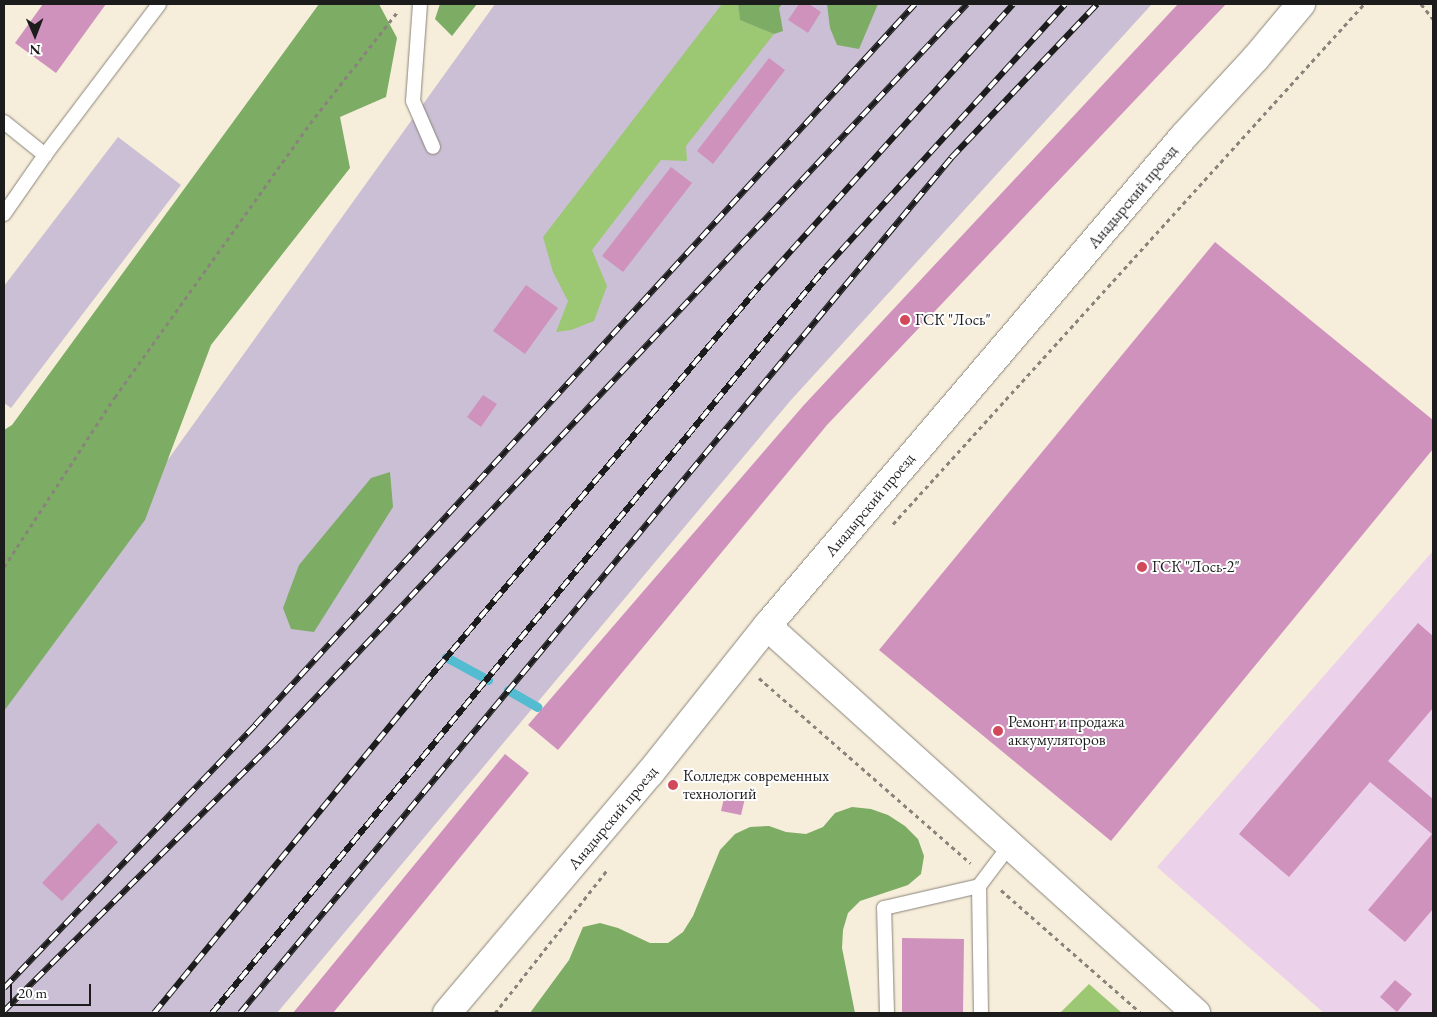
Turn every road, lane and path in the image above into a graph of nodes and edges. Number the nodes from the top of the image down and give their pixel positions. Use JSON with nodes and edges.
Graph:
{"nodes":[{"id":1,"x":159,"y":4,"type":"edge"},
{"id":2,"x":404,"y":4,"type":"edge"},
{"id":3,"x":420,"y":4,"type":"edge"},
{"id":4,"x":1301,"y":4,"type":"edge"},
{"id":5,"x":1364,"y":4,"type":"edge"},
{"id":6,"x":1421,"y":4,"type":"edge"},
{"id":7,"x":1433,"y":19,"type":"edge"},
{"id":8,"x":4,"y":122,"type":"edge"},
{"id":9,"x":433,"y":147,"type":"dead end"},
{"id":10,"x":45,"y":155,"type":"junction"},
{"id":11,"x":4,"y":214,"type":"edge"},
{"id":12,"x":892,"y":525,"type":"dead end"},
{"id":13,"x":4,"y":567,"type":"edge"},
{"id":14,"x":776,"y":634,"type":"junction"},
{"id":15,"x":758,"y":677,"type":"junction"},
{"id":16,"x":752,"y":685,"type":"dead end"},
{"id":17,"x":1010,"y":846,"type":"junction"},
{"id":18,"x":611,"y":865,"type":"dead end"},
{"id":19,"x":983,"y":882,"type":"junction"},
{"id":20,"x":447,"y":1013,"type":"edge"},
{"id":21,"x":495,"y":1013,"type":"edge"},
{"id":22,"x":887,"y":1013,"type":"edge"},
{"id":23,"x":982,"y":1013,"type":"edge"},
{"id":24,"x":1141,"y":1013,"type":"edge"},
{"id":25,"x":1196,"y":1013,"type":"edge"}],
"edges":[{"from":1,"to":10,"type":"lane"},
{"from":2,"to":13,"type":"path"},
{"from":3,"to":9,"type":"lane"},
{"from":4,"to":14,"type":"street","name":"Анадырский проезд"},
{"from":5,"to":12,"type":"path"},
{"from":6,"to":7,"type":"path"},
{"from":8,"to":10,"type":"lane"},
{"from":10,"to":11,"type":"lane"},
{"from":14,"to":15,"type":"path"},
{"from":14,"to":17,"type":"street"},
{"from":14,"to":20,"type":"street","name":"Анадырский проезд"},
{"from":15,"to":16,"type":"path"},
{"from":15,"to":19,"type":"path"},
{"from":17,"to":19,"type":"lane"},
{"from":17,"to":25,"type":"street"},
{"from":18,"to":21,"type":"path"},
{"from":19,"to":22,"type":"lane"},
{"from":19,"to":23,"type":"lane"},
{"from":19,"to":24,"type":"path"}]}
